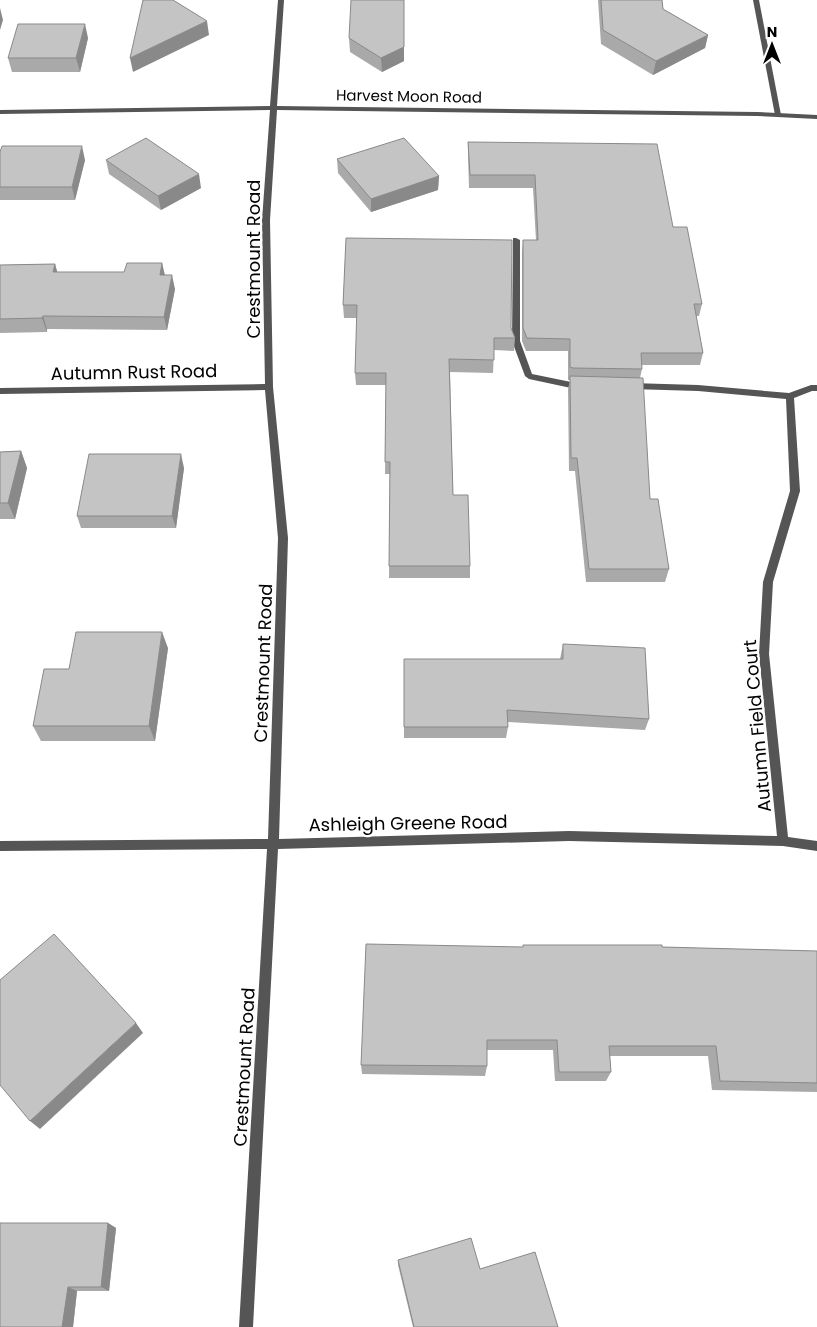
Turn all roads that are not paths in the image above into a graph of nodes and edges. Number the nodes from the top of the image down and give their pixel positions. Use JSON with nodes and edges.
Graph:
{"nodes":[{"id":1,"x":281,"y":0,"type":"edge"},
{"id":2,"x":756,"y":0,"type":"edge"},
{"id":3,"x":274,"y":108,"type":"junction"},
{"id":4,"x":0,"y":112,"type":"edge"},
{"id":5,"x":778,"y":115,"type":"junction"},
{"id":6,"x":817,"y":117,"type":"edge"},
{"id":7,"x":516,"y":240,"type":"dead end"},
{"id":8,"x":590,"y":385,"type":"edge"},
{"id":9,"x":270,"y":386,"type":"junction"},
{"id":10,"x":620,"y":386,"type":"edge"},
{"id":11,"x":817,"y":388,"type":"edge"},
{"id":12,"x":0,"y":390,"type":"edge"},
{"id":13,"x":790,"y":396,"type":"junction"},
{"id":14,"x":783,"y":841,"type":"junction"},
{"id":15,"x":273,"y":844,"type":"junction"},
{"id":16,"x":0,"y":846,"type":"edge"},
{"id":17,"x":817,"y":846,"type":"edge"},
{"id":18,"x":246,"y":1327,"type":"edge"}],
"edges":[{"from":1,"to":3,"type":"street","name":"Crestmount Road"},
{"from":2,"to":5,"type":"street"},
{"from":3,"to":4,"type":"street","name":"Harvest Moon Road"},
{"from":3,"to":5,"type":"street","name":"Harvest Moon Road"},
{"from":3,"to":9,"type":"street","name":"Crestmount Road"},
{"from":5,"to":6,"type":"street","name":"Harvest Moon Road"},
{"from":7,"to":8,"type":"street"},
{"from":9,"to":12,"type":"street","name":"Autumn Rust Road"},
{"from":9,"to":15,"type":"street","name":"Crestmount Road"},
{"from":10,"to":13,"type":"street"},
{"from":11,"to":13,"type":"street"},
{"from":13,"to":14,"type":"street","name":"Autumn Field Court"},
{"from":14,"to":15,"type":"street","name":"Ashleigh Greene Road"},
{"from":14,"to":17,"type":"street","name":"Ashleigh Greene Road"},
{"from":15,"to":16,"type":"street","name":"Ashleigh Greene Road"},
{"from":15,"to":18,"type":"street","name":"Crestmount Road"}]}
